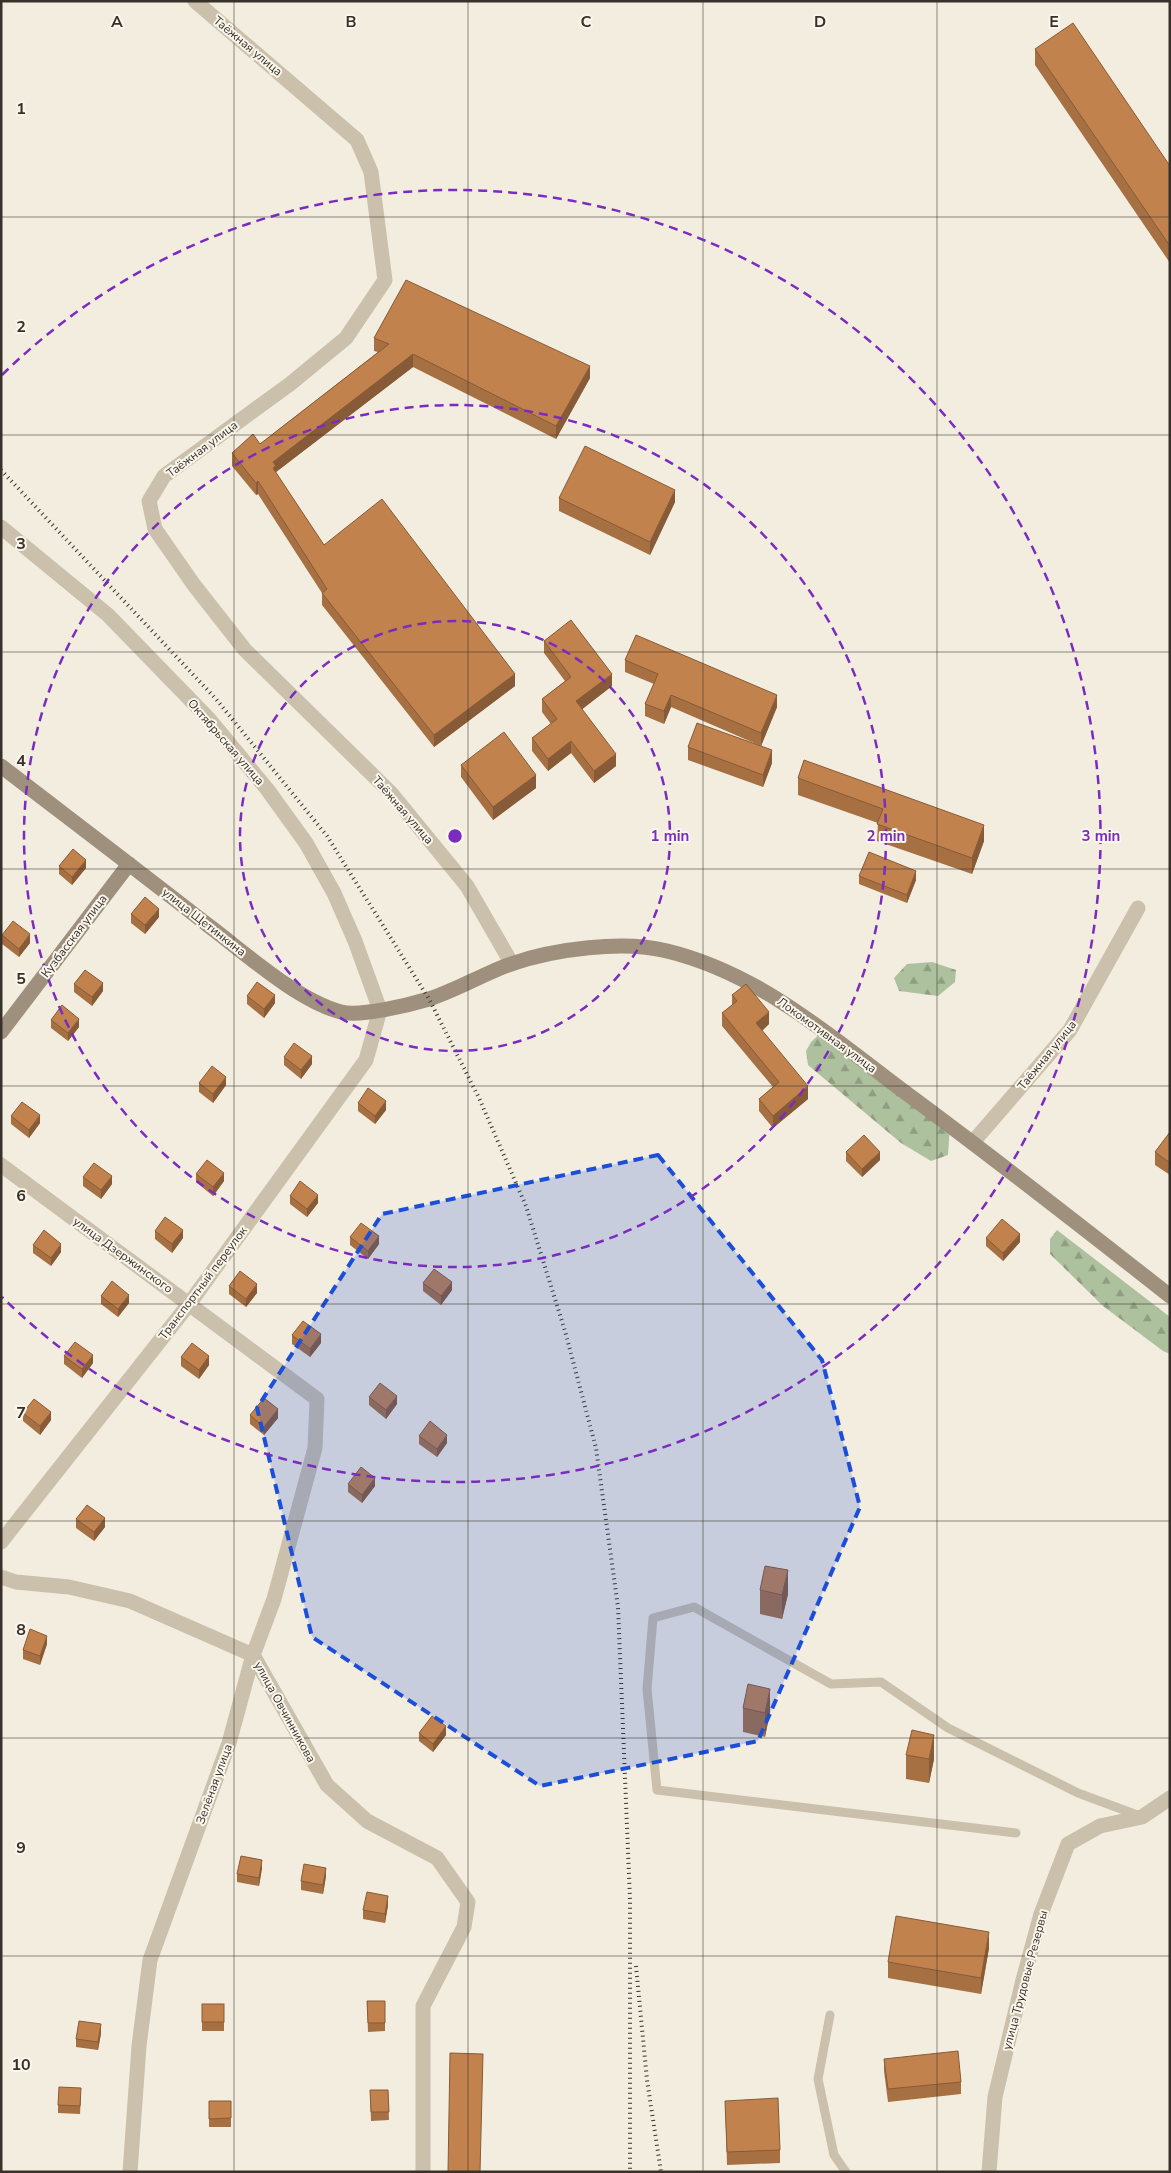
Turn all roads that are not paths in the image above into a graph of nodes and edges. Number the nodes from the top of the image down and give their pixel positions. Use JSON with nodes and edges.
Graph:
{"nodes":[{"id":1,"x":195,"y":1,"type":"edge"},
{"id":2,"x":1,"y":527,"type":"edge"},
{"id":3,"x":1,"y":766,"type":"edge"},
{"id":4,"x":129,"y":864,"type":"junction"},
{"id":5,"x":1138,"y":908,"type":"dead end"},
{"id":6,"x":512,"y":964,"type":"junction"},
{"id":7,"x":429,"y":999,"type":"joint"},
{"id":8,"x":380,"y":1010,"type":"junction"},
{"id":9,"x":1,"y":1032,"type":"edge"},
{"id":10,"x":973,"y":1142,"type":"junction"},
{"id":11,"x":1,"y":1165,"type":"edge"},
{"id":12,"x":1170,"y":1296,"type":"edge"},
{"id":13,"x":189,"y":1304,"type":"junction"},
{"id":14,"x":317,"y":1399,"type":"joint"},
{"id":15,"x":1,"y":1542,"type":"edge"},
{"id":16,"x":1,"y":1577,"type":"edge"},
{"id":17,"x":253,"y":1655,"type":"junction"},
{"id":18,"x":1170,"y":1798,"type":"edge"},
{"id":19,"x":1142,"y":1817,"type":"junction"},
{"id":20,"x":1016,"y":1833,"type":"dead end"},
{"id":21,"x":830,"y":2015,"type":"dead end"},
{"id":22,"x":130,"y":2172,"type":"edge"},
{"id":23,"x":423,"y":2172,"type":"edge"},
{"id":24,"x":846,"y":2172,"type":"edge"},
{"id":25,"x":989,"y":2172,"type":"edge"}],
"edges":[{"from":1,"to":6,"type":"street","name":"Таёжная улица"},
{"from":2,"to":8,"type":"street","name":"Октябрьская улица"},
{"from":3,"to":4,"type":"street","name":"улица Щетинкина"},
{"from":4,"to":8,"type":"street","name":"улица Щетинкина"},
{"from":4,"to":9,"type":"street","name":"Кузбасская улица"},
{"from":5,"to":10,"type":"street","name":"Таёжная улица"},
{"from":6,"to":7,"type":"street","name":"Локомотивная улица"},
{"from":6,"to":10,"type":"street","name":"Локомотивная улица"},
{"from":7,"to":8,"type":"street","name":"улица Щетинкина"},
{"from":8,"to":13,"type":"street","name":"Транспортный переулок"},
{"from":10,"to":12,"type":"street","name":"Локомотивная улица"},
{"from":11,"to":13,"type":"street","name":"улица Дзержинского"},
{"from":13,"to":14,"type":"street","name":"улица Дзержинского"},
{"from":13,"to":15,"type":"street","name":"Транспортный переулок"},
{"from":14,"to":17,"type":"street","name":"Зелёная улица"},
{"from":16,"to":17,"type":"street","name":"улица Овчинникова"},
{"from":17,"to":22,"type":"street","name":"Зелёная улица"},
{"from":17,"to":23,"type":"street","name":"улица Овчинникова"},
{"from":18,"to":19,"type":"street","name":"улица Трудовые Резервы"},
{"from":19,"to":20,"type":"lane"},
{"from":19,"to":25,"type":"street","name":"улица Трудовые Резервы"},
{"from":21,"to":24,"type":"lane"}]}
